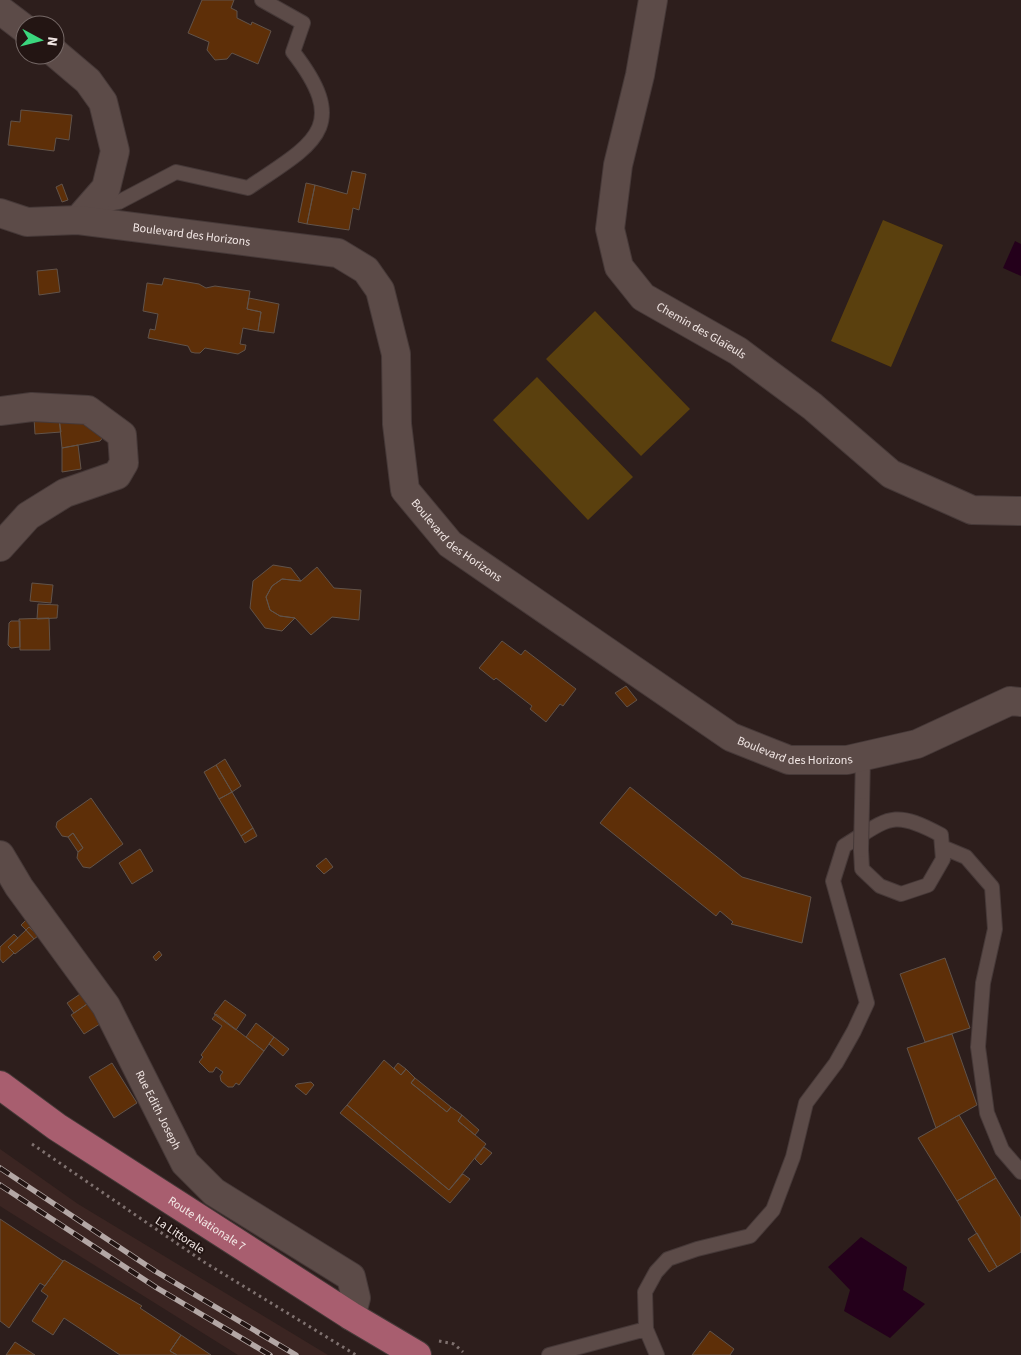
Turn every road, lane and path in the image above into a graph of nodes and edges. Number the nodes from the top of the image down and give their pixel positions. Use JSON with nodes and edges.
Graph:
{"nodes":[{"id":1,"x":262,"y":0,"type":"edge"},
{"id":2,"x":653,"y":0,"type":"edge"},
{"id":3,"x":0,"y":10,"type":"edge"},
{"id":4,"x":15,"y":22,"type":"edge"},
{"id":5,"x":65,"y":61,"type":"edge"},
{"id":6,"x":0,"y":213,"type":"edge"},
{"id":7,"x":84,"y":214,"type":"junction"},
{"id":8,"x":0,"y":411,"type":"edge"},
{"id":9,"x":1021,"y":511,"type":"edge"},
{"id":10,"x":0,"y":547,"type":"edge"},
{"id":11,"x":1021,"y":702,"type":"edge"},
{"id":12,"x":862,"y":757,"type":"junction"},
{"id":13,"x":942,"y":847,"type":"junction"},
{"id":14,"x":0,"y":855,"type":"edge"},
{"id":15,"x":0,"y":1085,"type":"edge"},
{"id":16,"x":0,"y":1104,"type":"edge"},
{"id":17,"x":29,"y":1142,"type":"dead end"},
{"id":18,"x":1021,"y":1172,"type":"edge"},
{"id":19,"x":351,"y":1316,"type":"junction"},
{"id":20,"x":646,"y":1329,"type":"junction"},
{"id":21,"x":356,"y":1355,"type":"edge"},
{"id":22,"x":388,"y":1355,"type":"edge"},
{"id":23,"x":417,"y":1355,"type":"edge"},
{"id":24,"x":549,"y":1355,"type":"edge"},
{"id":25,"x":657,"y":1355,"type":"edge"}],
"edges":[{"from":1,"to":7,"type":"lane"},
{"from":2,"to":9,"type":"street","name":"Chemin des Glaïeuls"},
{"from":3,"to":4,"type":"street"},
{"from":5,"to":7,"type":"street"},
{"from":6,"to":7,"type":"street","name":"Boulevard des Horizons"},
{"from":7,"to":12,"type":"street","name":"Boulevard des Horizons"},
{"from":8,"to":10,"type":"street"},
{"from":11,"to":12,"type":"street","name":"Boulevard des Horizons"},
{"from":12,"to":13,"type":"lane","bridge":true},
{"from":13,"to":18,"type":"lane"},
{"from":13,"to":20,"type":"lane"},
{"from":14,"to":19,"type":"street","name":"Rue Edith Joseph"},
{"from":15,"to":19,"type":"main road","name":"Route Nationale 7"},
{"from":16,"to":22,"type":"main road"},
{"from":17,"to":21,"type":"path","name":"La Littorale"},
{"from":19,"to":23,"type":"main road","name":"Route Nationale 7"},
{"from":20,"to":24,"type":"lane"},
{"from":20,"to":25,"type":"lane"}]}
